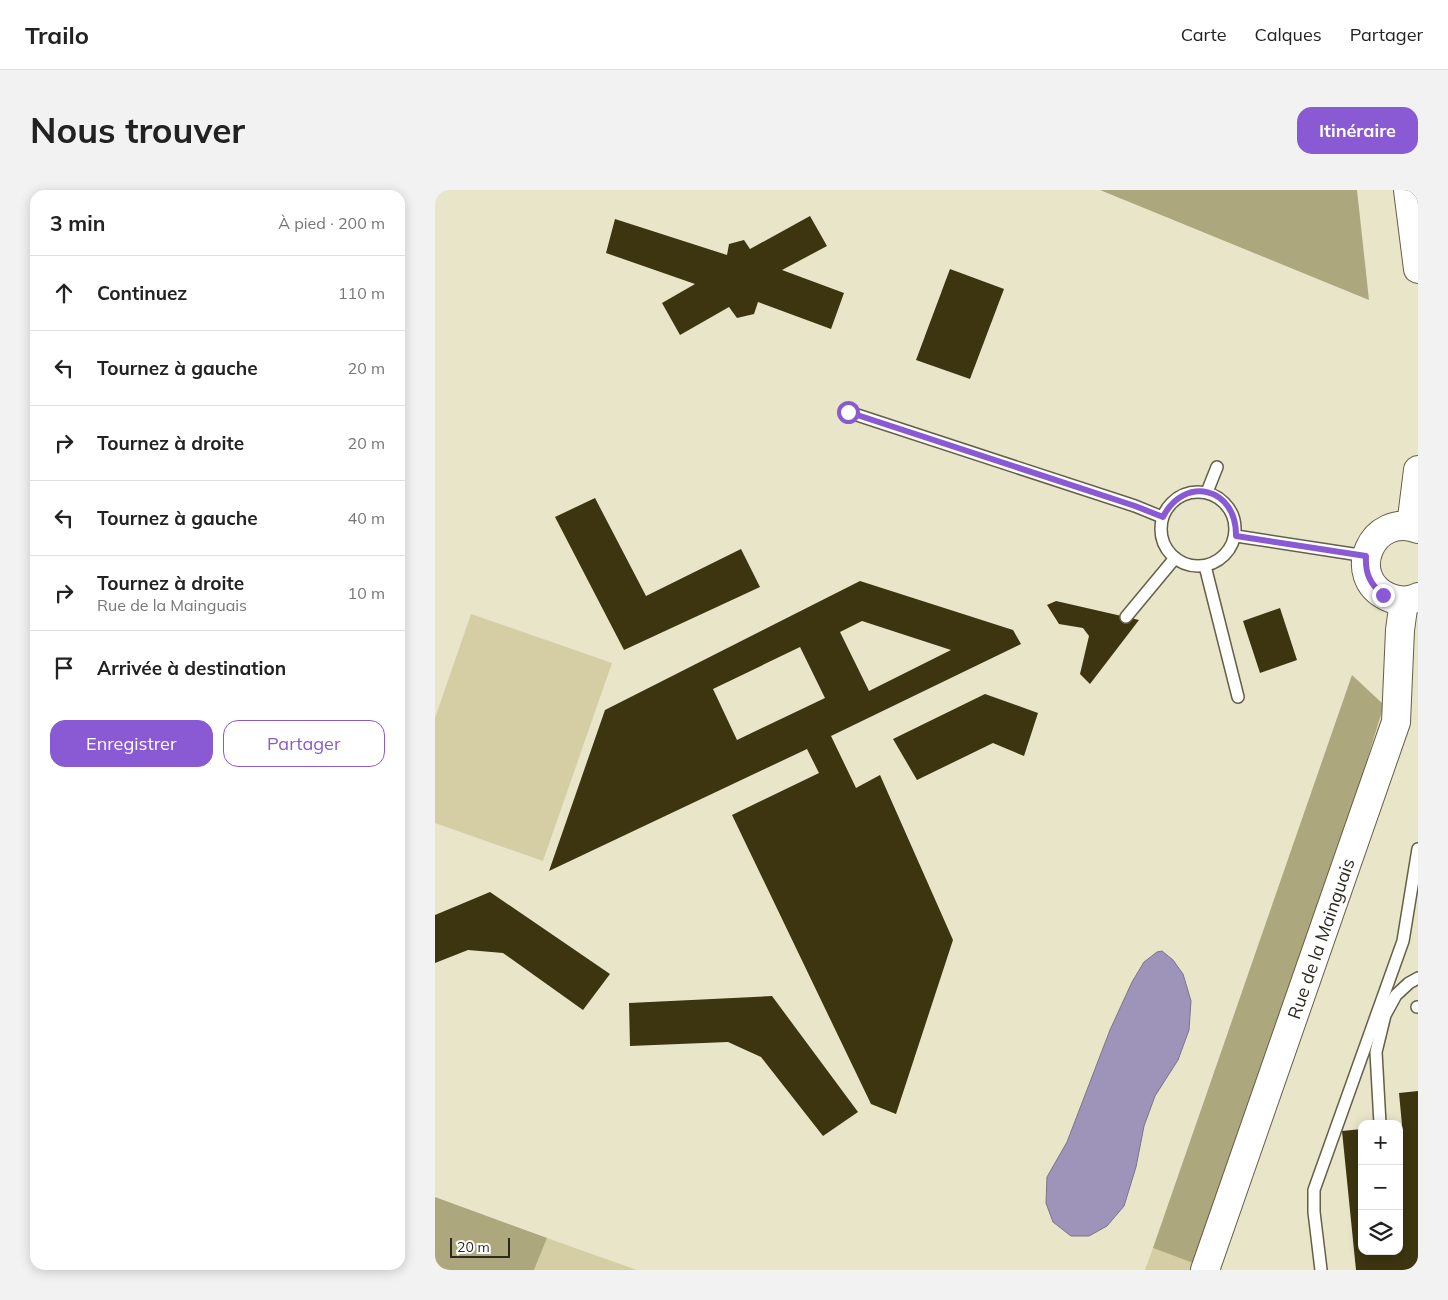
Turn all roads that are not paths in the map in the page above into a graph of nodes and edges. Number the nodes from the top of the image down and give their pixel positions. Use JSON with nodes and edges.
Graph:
{"nodes":[{"id":1,"x":1408,"y":190,"type":"edge"},
{"id":2,"x":1418,"y":269,"type":"edge"},
{"id":3,"x":848,"y":412,"type":"dead end"},
{"id":4,"x":1217,"y":467,"type":"dead end"},
{"id":5,"x":1418,"y":470,"type":"edge"},
{"id":6,"x":1207,"y":492,"type":"junction"},
{"id":7,"x":1163,"y":517,"type":"junction"},
{"id":8,"x":1414,"y":527,"type":"edge"},
{"id":9,"x":1236,"y":536,"type":"junction"},
{"id":10,"x":1366,"y":556,"type":"junction"},
{"id":11,"x":1175,"y":558,"type":"junction"},
{"id":12,"x":1205,"y":566,"type":"junction"},
{"id":13,"x":1411,"y":599,"type":"edge"},
{"id":14,"x":1126,"y":617,"type":"dead end"},
{"id":15,"x":1238,"y":697,"type":"dead end"},
{"id":16,"x":1418,"y":849,"type":"edge"},
{"id":17,"x":1418,"y":978,"type":"edge"},
{"id":18,"x":1380,"y":1120,"type":"edge"},
{"id":19,"x":1205,"y":1270,"type":"edge"},
{"id":20,"x":1321,"y":1270,"type":"edge"}],
"edges":[{"from":1,"to":2,"type":"street"},
{"from":3,"to":7,"type":"lane"},
{"from":4,"to":6,"type":"lane"},
{"from":5,"to":8,"type":"street"},
{"from":6,"to":7,"type":"lane"},
{"from":6,"to":9,"type":"lane"},
{"from":7,"to":11,"type":"lane"},
{"from":8,"to":10,"type":"street"},
{"from":9,"to":10,"type":"lane"},
{"from":9,"to":12,"type":"lane"},
{"from":10,"to":13,"type":"street","name":"Rue de la Mainguais"},
{"from":11,"to":12,"type":"lane"},
{"from":11,"to":14,"type":"lane"},
{"from":12,"to":15,"type":"lane"},
{"from":13,"to":19,"type":"street","name":"Rue de la Mainguais"},
{"from":16,"to":20,"type":"lane"},
{"from":17,"to":18,"type":"lane"}]}
